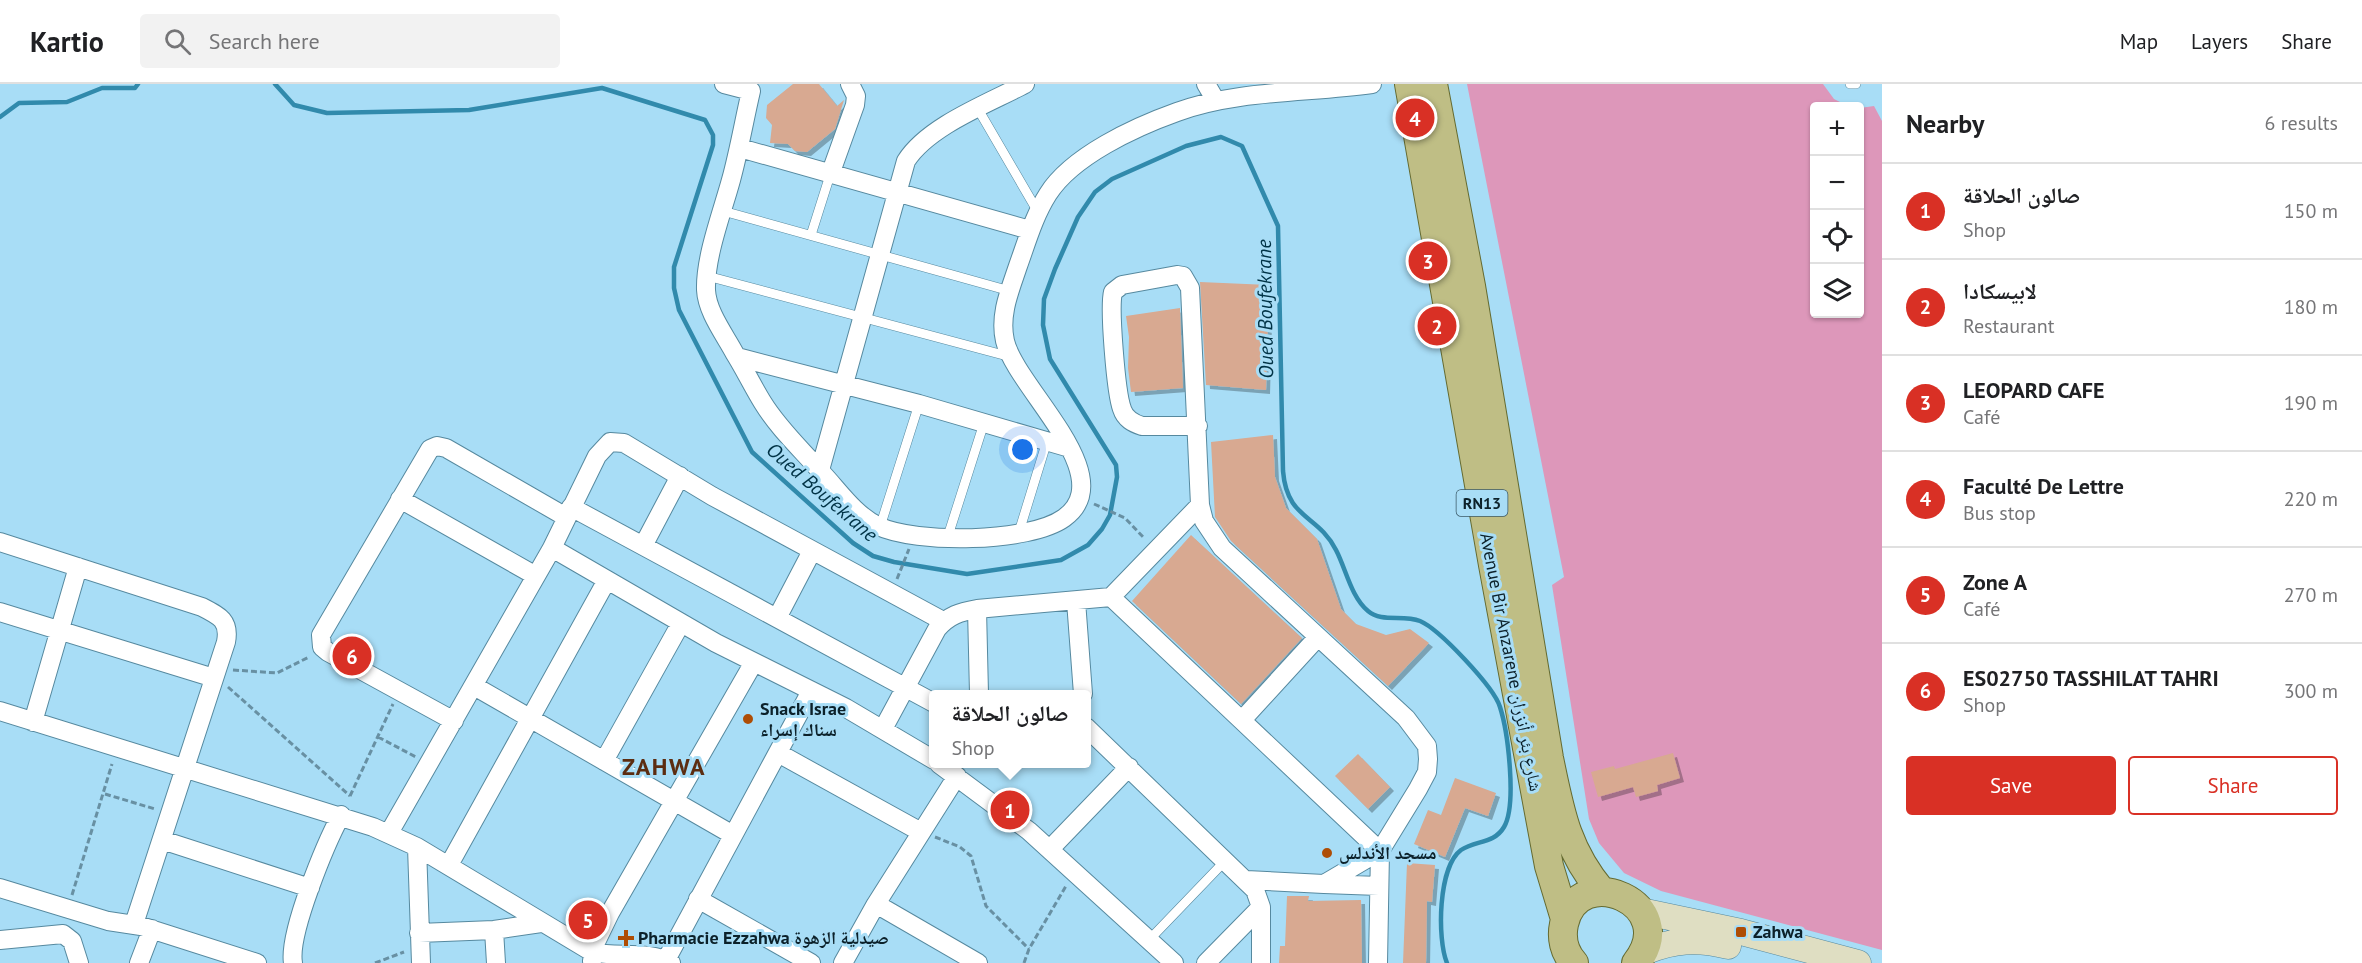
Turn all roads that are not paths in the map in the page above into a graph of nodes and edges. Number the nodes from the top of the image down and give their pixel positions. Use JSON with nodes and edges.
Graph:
{"nodes":[{"id":1,"x":724,"y":84,"type":"edge"},
{"id":2,"x":1025,"y":84,"type":"edge"},
{"id":3,"x":1206,"y":84,"type":"edge"},
{"id":4,"x":1372,"y":84,"type":"edge"},
{"id":5,"x":1409,"y":84,"type":"edge"},
{"id":6,"x":1433,"y":84,"type":"edge"},
{"id":7,"x":1850,"y":84,"type":"edge"},
{"id":8,"x":1856,"y":84,"type":"edge"},
{"id":9,"x":752,"y":87,"type":"edge"},
{"id":10,"x":858,"y":87,"type":"edge"},
{"id":11,"x":1326,"y":87,"type":"edge"},
{"id":12,"x":1216,"y":101,"type":"junction"},
{"id":13,"x":978,"y":109,"type":"junction"},
{"id":14,"x":740,"y":148,"type":"junction"},
{"id":15,"x":831,"y":172,"type":"junction"},
{"id":16,"x":896,"y":192,"type":"junction"},
{"id":17,"x":723,"y":211,"type":"junction"},
{"id":18,"x":1038,"y":212,"type":"junction"},
{"id":19,"x":1030,"y":230,"type":"junction"},
{"id":20,"x":811,"y":235,"type":"junction"},
{"id":21,"x":879,"y":254,"type":"junction"},
{"id":22,"x":707,"y":276,"type":"junction"},
{"id":23,"x":1010,"y":291,"type":"junction"},
{"id":24,"x":861,"y":318,"type":"junction"},
{"id":25,"x":737,"y":357,"type":"junction"},
{"id":26,"x":1011,"y":357,"type":"junction"},
{"id":27,"x":844,"y":384,"type":"junction"},
{"id":28,"x":919,"y":404,"type":"junction"},
{"id":29,"x":984,"y":423,"type":"junction"},
{"id":30,"x":1198,"y":426,"type":"junction"},
{"id":31,"x":1047,"y":441,"type":"junction"},
{"id":32,"x":1070,"y":448,"type":"junction"},
{"id":33,"x":820,"y":470,"type":"junction"},
{"id":34,"x":680,"y":476,"type":"junction"},
{"id":35,"x":400,"y":499,"type":"junction"},
{"id":36,"x":1200,"y":504,"type":"junction"},
{"id":37,"x":568,"y":512,"type":"junction"},
{"id":38,"x":880,"y":527,"type":"junction"},
{"id":39,"x":1019,"y":532,"type":"junction"},
{"id":40,"x":948,"y":539,"type":"junction"},
{"id":41,"x":0,"y":542,"type":"edge"},
{"id":42,"x":643,"y":546,"type":"junction"},
{"id":43,"x":552,"y":548,"type":"junction"},
{"id":44,"x":812,"y":551,"type":"junction"},
{"id":45,"x":78,"y":567,"type":"junction"},
{"id":46,"x":536,"y":576,"type":"junction"},
{"id":47,"x":607,"y":580,"type":"junction"},
{"id":48,"x":1111,"y":597,"type":"junction"},
{"id":49,"x":1076,"y":601,"type":"junction"},
{"id":50,"x":978,"y":609,"type":"junction"},
{"id":51,"x":0,"y":612,"type":"edge"},
{"id":52,"x":777,"y":618,"type":"junction"},
{"id":53,"x":944,"y":621,"type":"junction"},
{"id":54,"x":681,"y":622,"type":"junction"},
{"id":55,"x":59,"y":631,"type":"junction"},
{"id":56,"x":1318,"y":637,"type":"junction"},
{"id":57,"x":754,"y":662,"type":"junction"},
{"id":58,"x":217,"y":672,"type":"junction"},
{"id":59,"x":474,"y":686,"type":"junction"},
{"id":60,"x":905,"y":687,"type":"junction"},
{"id":61,"x":979,"y":690,"type":"edge"},
{"id":62,"x":1083,"y":690,"type":"edge"},
{"id":63,"x":811,"y":691,"type":"junction"},
{"id":64,"x":929,"y":701,"type":"edge"},
{"id":65,"x":0,"y":711,"type":"edge"},
{"id":66,"x":531,"y":717,"type":"junction"},
{"id":67,"x":1242,"y":720,"type":"junction"},
{"id":68,"x":454,"y":721,"type":"junction"},
{"id":69,"x":33,"y":722,"type":"junction"},
{"id":70,"x":882,"y":729,"type":"junction"},
{"id":71,"x":1091,"y":732,"type":"edge"},
{"id":72,"x":778,"y":753,"type":"junction"},
{"id":73,"x":929,"y":758,"type":"edge"},
{"id":74,"x":604,"y":761,"type":"junction"},
{"id":75,"x":184,"y":767,"type":"junction"},
{"id":76,"x":1129,"y":767,"type":"junction"},
{"id":77,"x":945,"y":768,"type":"edge"},
{"id":78,"x":957,"y":776,"type":"junction"},
{"id":79,"x":676,"y":802,"type":"junction"},
{"id":80,"x":341,"y":815,"type":"junction"},
{"id":81,"x":921,"y":832,"type":"junction"},
{"id":82,"x":389,"y":833,"type":"junction"},
{"id":83,"x":733,"y":836,"type":"junction"},
{"id":84,"x":162,"y":840,"type":"junction"},
{"id":85,"x":417,"y":847,"type":"junction"},
{"id":86,"x":1050,"y":849,"type":"junction"},
{"id":87,"x":1380,"y":851,"type":"junction"},
{"id":88,"x":1225,"y":861,"type":"junction"},
{"id":89,"x":449,"y":865,"type":"junction"},
{"id":90,"x":1246,"y":880,"type":"junction"},
{"id":91,"x":1324,"y":884,"type":"junction"},
{"id":92,"x":1379,"y":886,"type":"junction"},
{"id":93,"x":0,"y":888,"type":"edge"},
{"id":94,"x":310,"y":888,"type":"junction"},
{"id":95,"x":1602,"y":891,"type":"junction"},
{"id":96,"x":698,"y":899,"type":"junction"},
{"id":97,"x":876,"y":904,"type":"junction"},
{"id":98,"x":1261,"y":907,"type":"junction"},
{"id":99,"x":1641,"y":911,"type":"junction"},
{"id":100,"x":1565,"y":919,"type":"junction"},
{"id":101,"x":541,"y":923,"type":"junction"},
{"id":102,"x":143,"y":926,"type":"junction"},
{"id":103,"x":494,"y":930,"type":"junction"},
{"id":104,"x":1150,"y":939,"type":"junction"},
{"id":105,"x":0,"y":940,"type":"edge"},
{"id":106,"x":420,"y":948,"type":"edge"},
{"id":107,"x":592,"y":957,"type":"edge"},
{"id":108,"x":1640,"y":957,"type":"edge"},
{"id":109,"x":669,"y":962,"type":"edge"},
{"id":110,"x":1573,"y":962,"type":"edge"},
{"id":111,"x":79,"y":963,"type":"edge"},
{"id":112,"x":139,"y":963,"type":"edge"},
{"id":113,"x":257,"y":963,"type":"edge"},
{"id":114,"x":293,"y":963,"type":"edge"},
{"id":115,"x":496,"y":963,"type":"edge"},
{"id":116,"x":811,"y":963,"type":"edge"},
{"id":117,"x":843,"y":963,"type":"edge"},
{"id":118,"x":978,"y":963,"type":"edge"},
{"id":119,"x":1174,"y":963,"type":"edge"},
{"id":120,"x":1206,"y":963,"type":"edge"},
{"id":121,"x":1261,"y":963,"type":"edge"},
{"id":122,"x":1378,"y":963,"type":"edge"},
{"id":123,"x":1797,"y":963,"type":"edge"},
{"id":124,"x":1858,"y":963,"type":"edge"}],
"edges":[{"from":1,"to":9,"type":"street"},
{"from":2,"to":13,"type":"street"},
{"from":3,"to":12,"type":"street"},
{"from":4,"to":11,"type":"street"},
{"from":5,"to":100,"type":"main road","name":"Avenue Bir Anzarene شارع بئر أنزران","number":"RN13"},
{"from":6,"to":95,"type":"main road","name":"Avenue Bir Anzarene شارع بئر أنزران","number":"RN13"},
{"from":7,"to":8,"type":"lane"},
{"from":9,"to":14,"type":"street"},
{"from":10,"to":15,"type":"street"},
{"from":11,"to":12,"type":"street"},
{"from":12,"to":18,"type":"street"},
{"from":13,"to":16,"type":"street"},
{"from":13,"to":18,"type":"lane"},
{"from":14,"to":15,"type":"street"},
{"from":14,"to":17,"type":"street"},
{"from":15,"to":16,"type":"street"},
{"from":15,"to":20,"type":"lane"},
{"from":16,"to":19,"type":"street"},
{"from":16,"to":21,"type":"street"},
{"from":17,"to":20,"type":"lane"},
{"from":17,"to":22,"type":"street"},
{"from":18,"to":19,"type":"street"},
{"from":19,"to":23,"type":"street"},
{"from":20,"to":21,"type":"lane"},
{"from":21,"to":23,"type":"lane"},
{"from":21,"to":24,"type":"street"},
{"from":22,"to":24,"type":"lane"},
{"from":22,"to":25,"type":"street"},
{"from":23,"to":26,"type":"street"},
{"from":24,"to":26,"type":"lane"},
{"from":24,"to":27,"type":"street"},
{"from":25,"to":27,"type":"street"},
{"from":25,"to":33,"type":"street"},
{"from":26,"to":32,"type":"street"},
{"from":27,"to":28,"type":"street"},
{"from":27,"to":33,"type":"street"},
{"from":28,"to":29,"type":"street"},
{"from":28,"to":38,"type":"lane"},
{"from":29,"to":31,"type":"street"},
{"from":29,"to":40,"type":"lane"},
{"from":30,"to":30,"type":"street"},
{"from":30,"to":36,"type":"street"},
{"from":31,"to":32,"type":"street"},
{"from":31,"to":39,"type":"lane"},
{"from":32,"to":39,"type":"street"},
{"from":33,"to":38,"type":"street"},
{"from":34,"to":37,"type":"street"},
{"from":34,"to":42,"type":"street"},
{"from":34,"to":44,"type":"street"},
{"from":35,"to":37,"type":"street"},
{"from":35,"to":46,"type":"street"},
{"from":35,"to":68,"type":"street"},
{"from":36,"to":48,"type":"street"},
{"from":36,"to":56,"type":"street"},
{"from":37,"to":42,"type":"street"},
{"from":37,"to":43,"type":"street"},
{"from":38,"to":40,"type":"street"},
{"from":39,"to":40,"type":"street"},
{"from":41,"to":45,"type":"street"},
{"from":42,"to":52,"type":"street"},
{"from":43,"to":46,"type":"street"},
{"from":43,"to":47,"type":"street"},
{"from":44,"to":52,"type":"street"},
{"from":44,"to":53,"type":"street"},
{"from":45,"to":55,"type":"street"},
{"from":45,"to":58,"type":"street"},
{"from":46,"to":59,"type":"street"},
{"from":47,"to":54,"type":"street"},
{"from":47,"to":66,"type":"street"},
{"from":48,"to":49,"type":"street"},
{"from":48,"to":67,"type":"street"},
{"from":49,"to":50,"type":"street"},
{"from":49,"to":62,"type":"street"},
{"from":50,"to":53,"type":"street"},
{"from":50,"to":61,"type":"street"},
{"from":51,"to":55,"type":"street"},
{"from":52,"to":60,"type":"street"},
{"from":53,"to":60,"type":"street"},
{"from":54,"to":57,"type":"street"},
{"from":54,"to":74,"type":"street"},
{"from":55,"to":58,"type":"street"},
{"from":55,"to":69,"type":"street"},
{"from":56,"to":67,"type":"street"},
{"from":56,"to":87,"type":"street"},
{"from":57,"to":63,"type":"street"},
{"from":57,"to":79,"type":"street"},
{"from":58,"to":75,"type":"street"},
{"from":59,"to":66,"type":"street"},
{"from":59,"to":68,"type":"street"},
{"from":60,"to":64,"type":"street"},
{"from":60,"to":70,"type":"street"},
{"from":63,"to":70,"type":"street"},
{"from":63,"to":72,"type":"street"},
{"from":65,"to":69,"type":"street"},
{"from":66,"to":74,"type":"street"},
{"from":66,"to":89,"type":"street"},
{"from":67,"to":87,"type":"street"},
{"from":68,"to":82,"type":"street"},
{"from":69,"to":75,"type":"street"},
{"from":70,"to":73,"type":"street"},
{"from":71,"to":76,"type":"street"},
{"from":72,"to":81,"type":"street"},
{"from":72,"to":83,"type":"street"},
{"from":74,"to":79,"type":"street"},
{"from":75,"to":80,"type":"street"},
{"from":75,"to":84,"type":"street"},
{"from":76,"to":86,"type":"street"},
{"from":76,"to":88,"type":"street"},
{"from":77,"to":78,"type":"street"},
{"from":78,"to":81,"type":"street"},
{"from":78,"to":86,"type":"street"},
{"from":79,"to":83,"type":"street"},
{"from":79,"to":107,"type":"street"},
{"from":80,"to":82,"type":"street"},
{"from":80,"to":94,"type":"street"},
{"from":81,"to":97,"type":"street"},
{"from":82,"to":85,"type":"street"},
{"from":83,"to":96,"type":"street"},
{"from":84,"to":94,"type":"street"},
{"from":84,"to":102,"type":"street"},
{"from":85,"to":89,"type":"street"},
{"from":85,"to":106,"type":"street"},
{"from":86,"to":104,"type":"street"},
{"from":87,"to":91,"type":"street"},
{"from":87,"to":92,"type":"street"},
{"from":88,"to":90,"type":"street"},
{"from":88,"to":104,"type":"lane"},
{"from":89,"to":101,"type":"street"},
{"from":90,"to":91,"type":"street"},
{"from":90,"to":98,"type":"street"},
{"from":91,"to":92,"type":"street"},
{"from":92,"to":122,"type":"street"},
{"from":93,"to":102,"type":"street"},
{"from":94,"to":114,"type":"street"},
{"from":95,"to":99,"type":"main road"},
{"from":95,"to":100,"type":"main road"},
{"from":96,"to":109,"type":"street"},
{"from":96,"to":116,"type":"street"},
{"from":97,"to":117,"type":"street"},
{"from":97,"to":118,"type":"street"},
{"from":98,"to":120,"type":"street"},
{"from":98,"to":121,"type":"street"},
{"from":99,"to":108,"type":"main road"},
{"from":99,"to":124,"type":"main road"},
{"from":100,"to":110,"type":"main road","number":"RN13"},
{"from":101,"to":103,"type":"street"},
{"from":101,"to":107,"type":"street"},
{"from":102,"to":112,"type":"street"},
{"from":102,"to":113,"type":"street"},
{"from":103,"to":106,"type":"street"},
{"from":103,"to":115,"type":"street"},
{"from":104,"to":119,"type":"street"},
{"from":105,"to":111,"type":"street"},
{"from":107,"to":109,"type":"street"},
{"from":108,"to":123,"type":"main road"}]}
